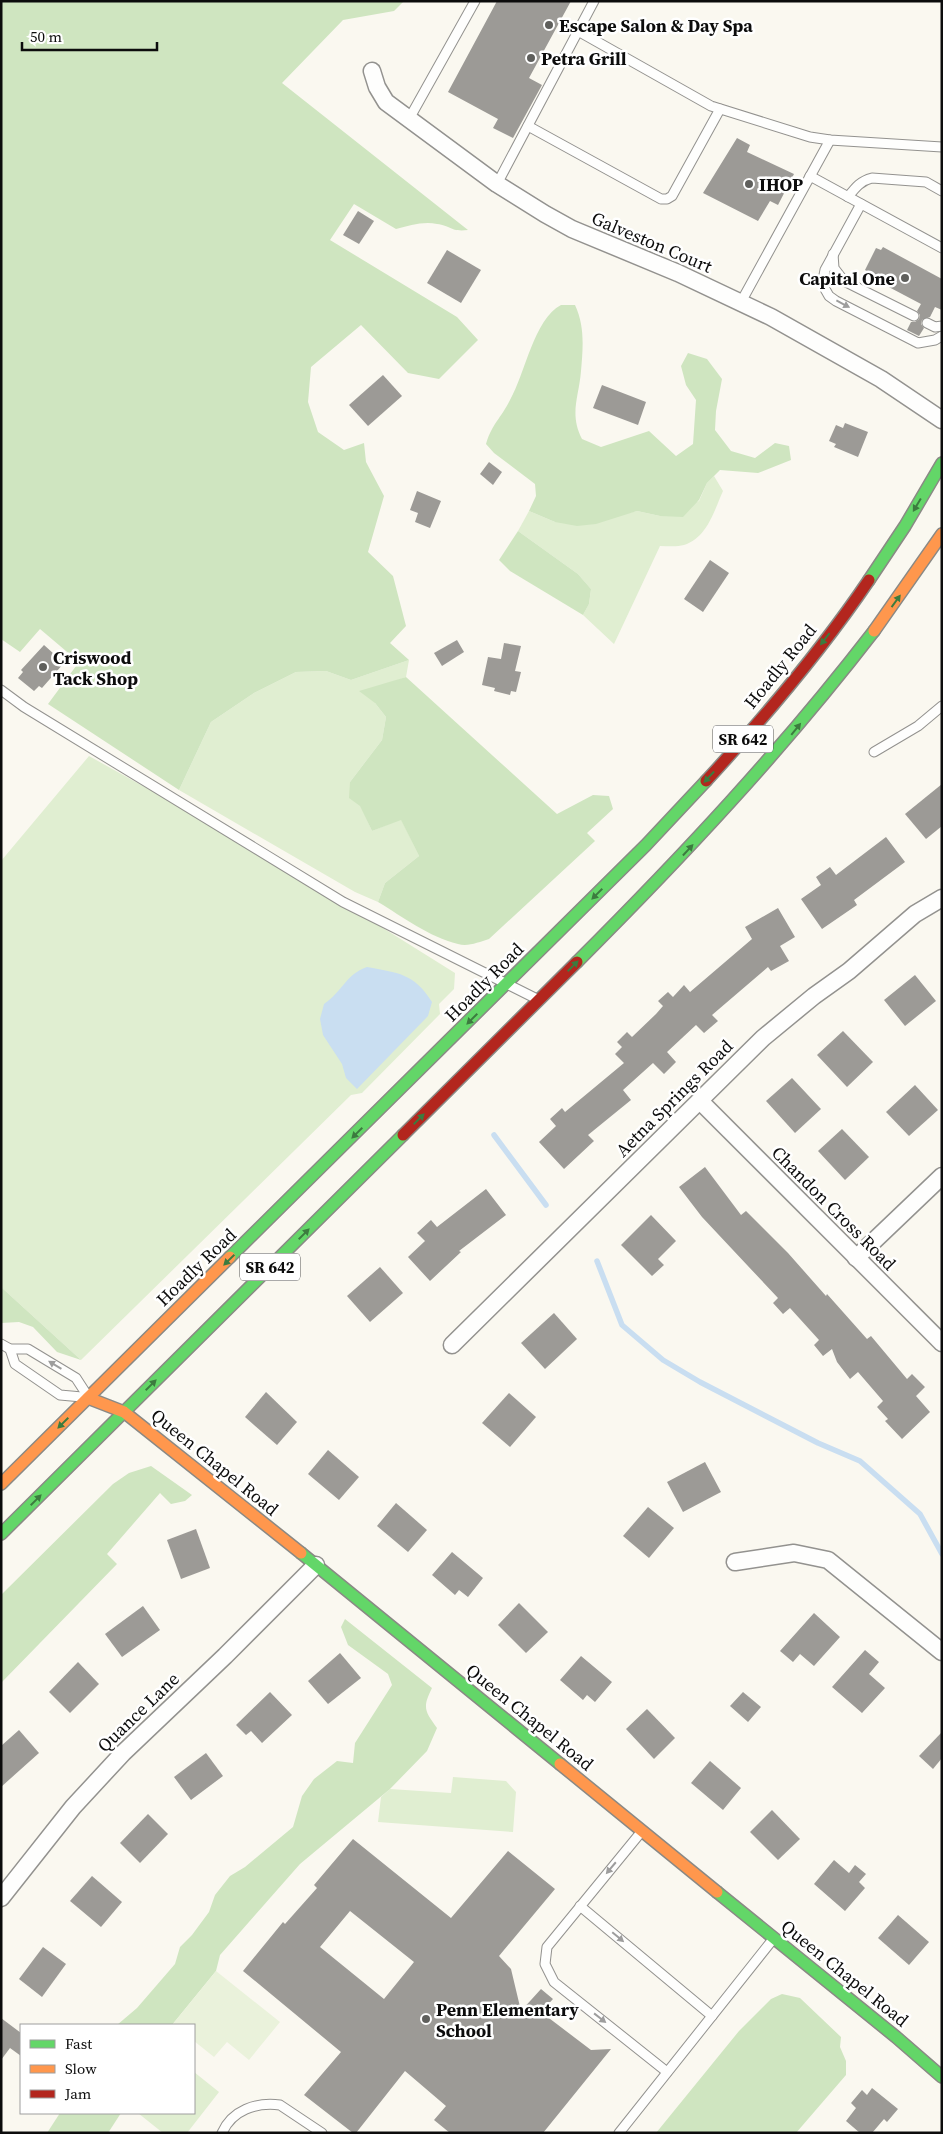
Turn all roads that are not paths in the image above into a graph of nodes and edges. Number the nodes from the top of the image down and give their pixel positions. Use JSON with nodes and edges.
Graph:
{"nodes":[{"id":1,"x":475,"y":1,"type":"edge"},
{"id":2,"x":594,"y":1,"type":"edge"},
{"id":3,"x":578,"y":31,"type":"junction"},
{"id":4,"x":372,"y":71,"type":"dead end"},
{"id":5,"x":720,"y":109,"type":"junction"},
{"id":6,"x":409,"y":119,"type":"junction"},
{"id":7,"x":528,"y":126,"type":"junction"},
{"id":8,"x":830,"y":140,"type":"junction"},
{"id":9,"x":942,"y":147,"type":"edge"},
{"id":10,"x":810,"y":176,"type":"junction"},
{"id":11,"x":497,"y":184,"type":"junction"},
{"id":12,"x":942,"y":191,"type":"edge"},
{"id":13,"x":848,"y":197,"type":"junction"},
{"id":14,"x":860,"y":204,"type":"junction"},
{"id":15,"x":942,"y":248,"type":"edge"},
{"id":16,"x":833,"y":254,"type":"junction"},
{"id":17,"x":742,"y":302,"type":"junction"},
{"id":18,"x":914,"y":316,"type":"dead end"},
{"id":19,"x":927,"y":322,"type":"dead end"},
{"id":20,"x":942,"y":326,"type":"edge"},
{"id":21,"x":942,"y":336,"type":"edge"},
{"id":22,"x":942,"y":420,"type":"edge"},
{"id":23,"x":942,"y":463,"type":"edge"},
{"id":24,"x":942,"y":534,"type":"edge"},
{"id":25,"x":1,"y":690,"type":"edge"},
{"id":26,"x":942,"y":706,"type":"edge"},
{"id":27,"x":874,"y":752,"type":"dead end"},
{"id":28,"x":942,"y":898,"type":"edge"},
{"id":29,"x":507,"y":984,"type":"junction"},
{"id":30,"x":539,"y":1000,"type":"junction"},
{"id":31,"x":700,"y":1101,"type":"junction"},
{"id":32,"x":942,"y":1176,"type":"edge"},
{"id":33,"x":856,"y":1258,"type":"junction"},
{"id":34,"x":942,"y":1342,"type":"edge"},
{"id":35,"x":1,"y":1344,"type":"edge"},
{"id":36,"x":452,"y":1346,"type":"dead end"},
{"id":37,"x":10,"y":1349,"type":"junction"},
{"id":38,"x":88,"y":1398,"type":"junction"},
{"id":39,"x":124,"y":1412,"type":"junction"},
{"id":40,"x":1,"y":1484,"type":"edge"},
{"id":41,"x":1,"y":1534,"type":"edge"},
{"id":42,"x":735,"y":1562,"type":"dead end"},
{"id":43,"x":316,"y":1565,"type":"junction"},
{"id":44,"x":942,"y":1652,"type":"edge"},
{"id":45,"x":642,"y":1831,"type":"junction"},
{"id":46,"x":1,"y":1898,"type":"edge"},
{"id":47,"x":580,"y":1906,"type":"junction"},
{"id":48,"x":774,"y":1938,"type":"junction"},
{"id":49,"x":712,"y":2016,"type":"junction"},
{"id":50,"x":668,"y":2072,"type":"junction"},
{"id":51,"x":942,"y":2077,"type":"edge"},
{"id":52,"x":222,"y":2133,"type":"edge"},
{"id":53,"x":322,"y":2133,"type":"edge"},
{"id":54,"x":619,"y":2133,"type":"edge"}],
"edges":[{"from":1,"to":6,"type":"lane"},
{"from":2,"to":3,"type":"lane"},
{"from":3,"to":5,"type":"lane"},
{"from":3,"to":7,"type":"lane"},
{"from":4,"to":6,"type":"street","name":"Galveston Court"},
{"from":5,"to":7,"type":"lane"},
{"from":5,"to":8,"type":"lane"},
{"from":6,"to":11,"type":"street","name":"Galveston Court"},
{"from":7,"to":11,"type":"lane"},
{"from":8,"to":9,"type":"lane"},
{"from":8,"to":10,"type":"lane"},
{"from":10,"to":13,"type":"lane"},
{"from":10,"to":17,"type":"lane"},
{"from":11,"to":17,"type":"street","name":"Galveston Court"},
{"from":12,"to":13,"type":"lane"},
{"from":13,"to":14,"type":"lane"},
{"from":14,"to":15,"type":"lane"},
{"from":14,"to":16,"type":"lane"},
{"from":16,"to":18,"type":"lane"},
{"from":16,"to":21,"type":"lane","one_way":true},
{"from":17,"to":22,"type":"street","name":"Galveston Court"},
{"from":19,"to":20,"type":"lane"},
{"from":23,"to":29,"type":"main road","name":"Hoadly Road","number":"SR 642","one_way":true},
{"from":30,"to":24,"type":"main road","number":"SR 642","one_way":true},
{"from":25,"to":29,"type":"lane"},
{"from":26,"to":27,"type":"lane"},
{"from":28,"to":31,"type":"street","name":"Aetna Springs Road"},
{"from":29,"to":30,"type":"lane"},
{"from":29,"to":38,"type":"main road","name":"Hoadly Road","number":"SR 642","one_way":true},
{"from":39,"to":30,"type":"main road","number":"SR 642","one_way":true},
{"from":31,"to":33,"type":"street","name":"Chandon Cross Road"},
{"from":31,"to":36,"type":"street","name":"Aetna Springs Road"},
{"from":32,"to":33,"type":"street"},
{"from":33,"to":34,"type":"street","name":"Chandon Cross Road"},
{"from":35,"to":37,"type":"lane"},
{"from":38,"to":37,"type":"lane","one_way":true},
{"from":37,"to":38,"type":"lane"},
{"from":38,"to":39,"type":"main road","name":"Queen Chapel Road"},
{"from":38,"to":40,"type":"main road","name":"Hoadly Road","number":"SR 642","one_way":true},
{"from":41,"to":39,"type":"main road","number":"SR 642","one_way":true},
{"from":39,"to":43,"type":"main road","name":"Queen Chapel Road"},
{"from":42,"to":44,"type":"street"},
{"from":43,"to":45,"type":"main road","name":"Queen Chapel Road"},
{"from":43,"to":46,"type":"street","name":"Quance Lane"},
{"from":45,"to":47,"type":"lane","one_way":true},
{"from":45,"to":48,"type":"main road","name":"Queen Chapel Road"},
{"from":47,"to":49,"type":"lane","one_way":true},
{"from":47,"to":50,"type":"lane","one_way":true},
{"from":48,"to":49,"type":"lane"},
{"from":48,"to":51,"type":"main road","name":"Queen Chapel Road"},
{"from":49,"to":50,"type":"lane"},
{"from":50,"to":54,"type":"lane"},
{"from":52,"to":53,"type":"lane"}]}
